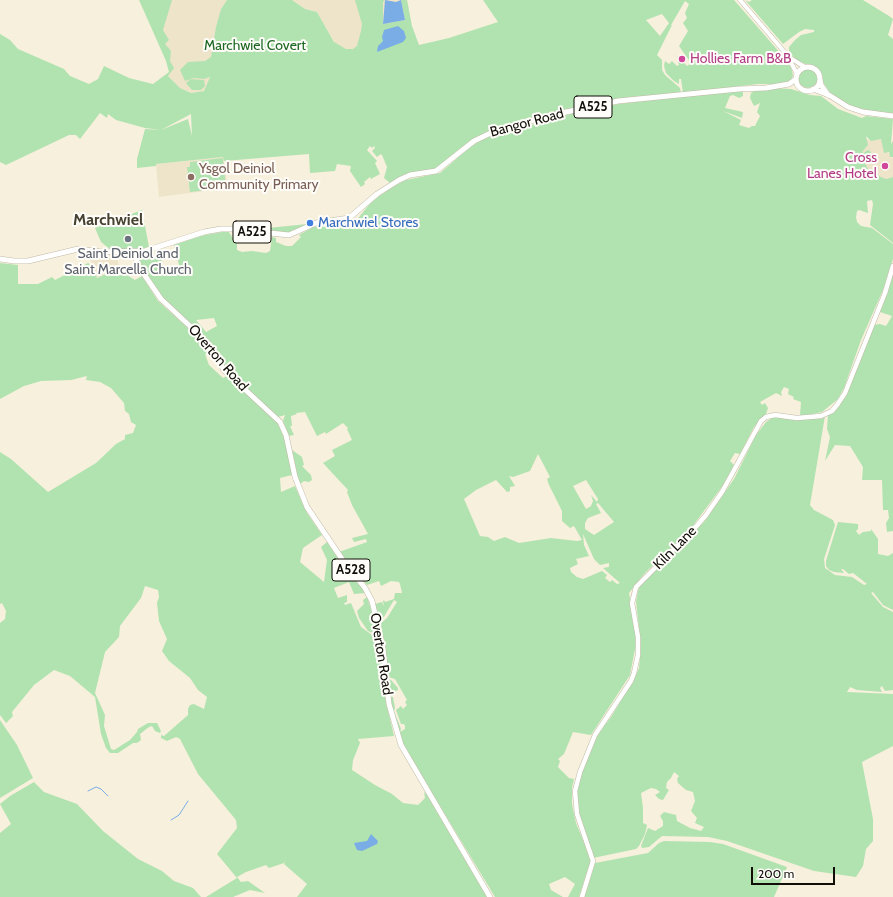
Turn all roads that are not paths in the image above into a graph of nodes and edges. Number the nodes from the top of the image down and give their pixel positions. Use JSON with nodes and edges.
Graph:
{"nodes":[{"id":1,"x":740,"y":0,"type":"edge"},
{"id":2,"x":787,"y":55,"type":"junction"},
{"id":3,"x":805,"y":67,"type":"junction"},
{"id":4,"x":797,"y":77,"type":"junction"},
{"id":5,"x":820,"y":78,"type":"junction"},
{"id":6,"x":784,"y":85,"type":"junction"},
{"id":7,"x":804,"y":89,"type":"junction"},
{"id":8,"x":813,"y":89,"type":"junction"},
{"id":9,"x":831,"y":97,"type":"junction"},
{"id":10,"x":893,"y":116,"type":"edge"},
{"id":11,"x":134,"y":252,"type":"junction"},
{"id":12,"x":0,"y":259,"type":"edge"},
{"id":13,"x":893,"y":266,"type":"edge"},
{"id":14,"x":490,"y":897,"type":"edge"},
{"id":15,"x":582,"y":897,"type":"edge"}],
"edges":[{"from":1,"to":2,"type":"street"},
{"from":2,"to":3,"type":"street"},
{"from":2,"to":4,"type":"street"},
{"from":3,"to":4,"type":"main road","number":"A525"},
{"from":3,"to":5,"type":"main road"},
{"from":4,"to":6,"type":"main road","name":"Bangor Road","number":"A525"},
{"from":4,"to":7,"type":"main road"},
{"from":5,"to":8,"type":"main road"},
{"from":5,"to":9,"type":"main road"},
{"from":6,"to":7,"type":"main road","name":"Bangor Road","number":"A525"},
{"from":6,"to":11,"type":"main road","name":"Bangor Road","number":"A525"},
{"from":7,"to":8,"type":"main road","number":"A525"},
{"from":8,"to":9,"type":"main road","number":"A525"},
{"from":9,"to":10,"type":"main road","number":"A525"},
{"from":11,"to":12,"type":"main road","number":"A525"},
{"from":11,"to":14,"type":"main road","name":"Overton Road","number":"A528"},
{"from":13,"to":15,"type":"main road","name":"Kiln Lane"}]}
